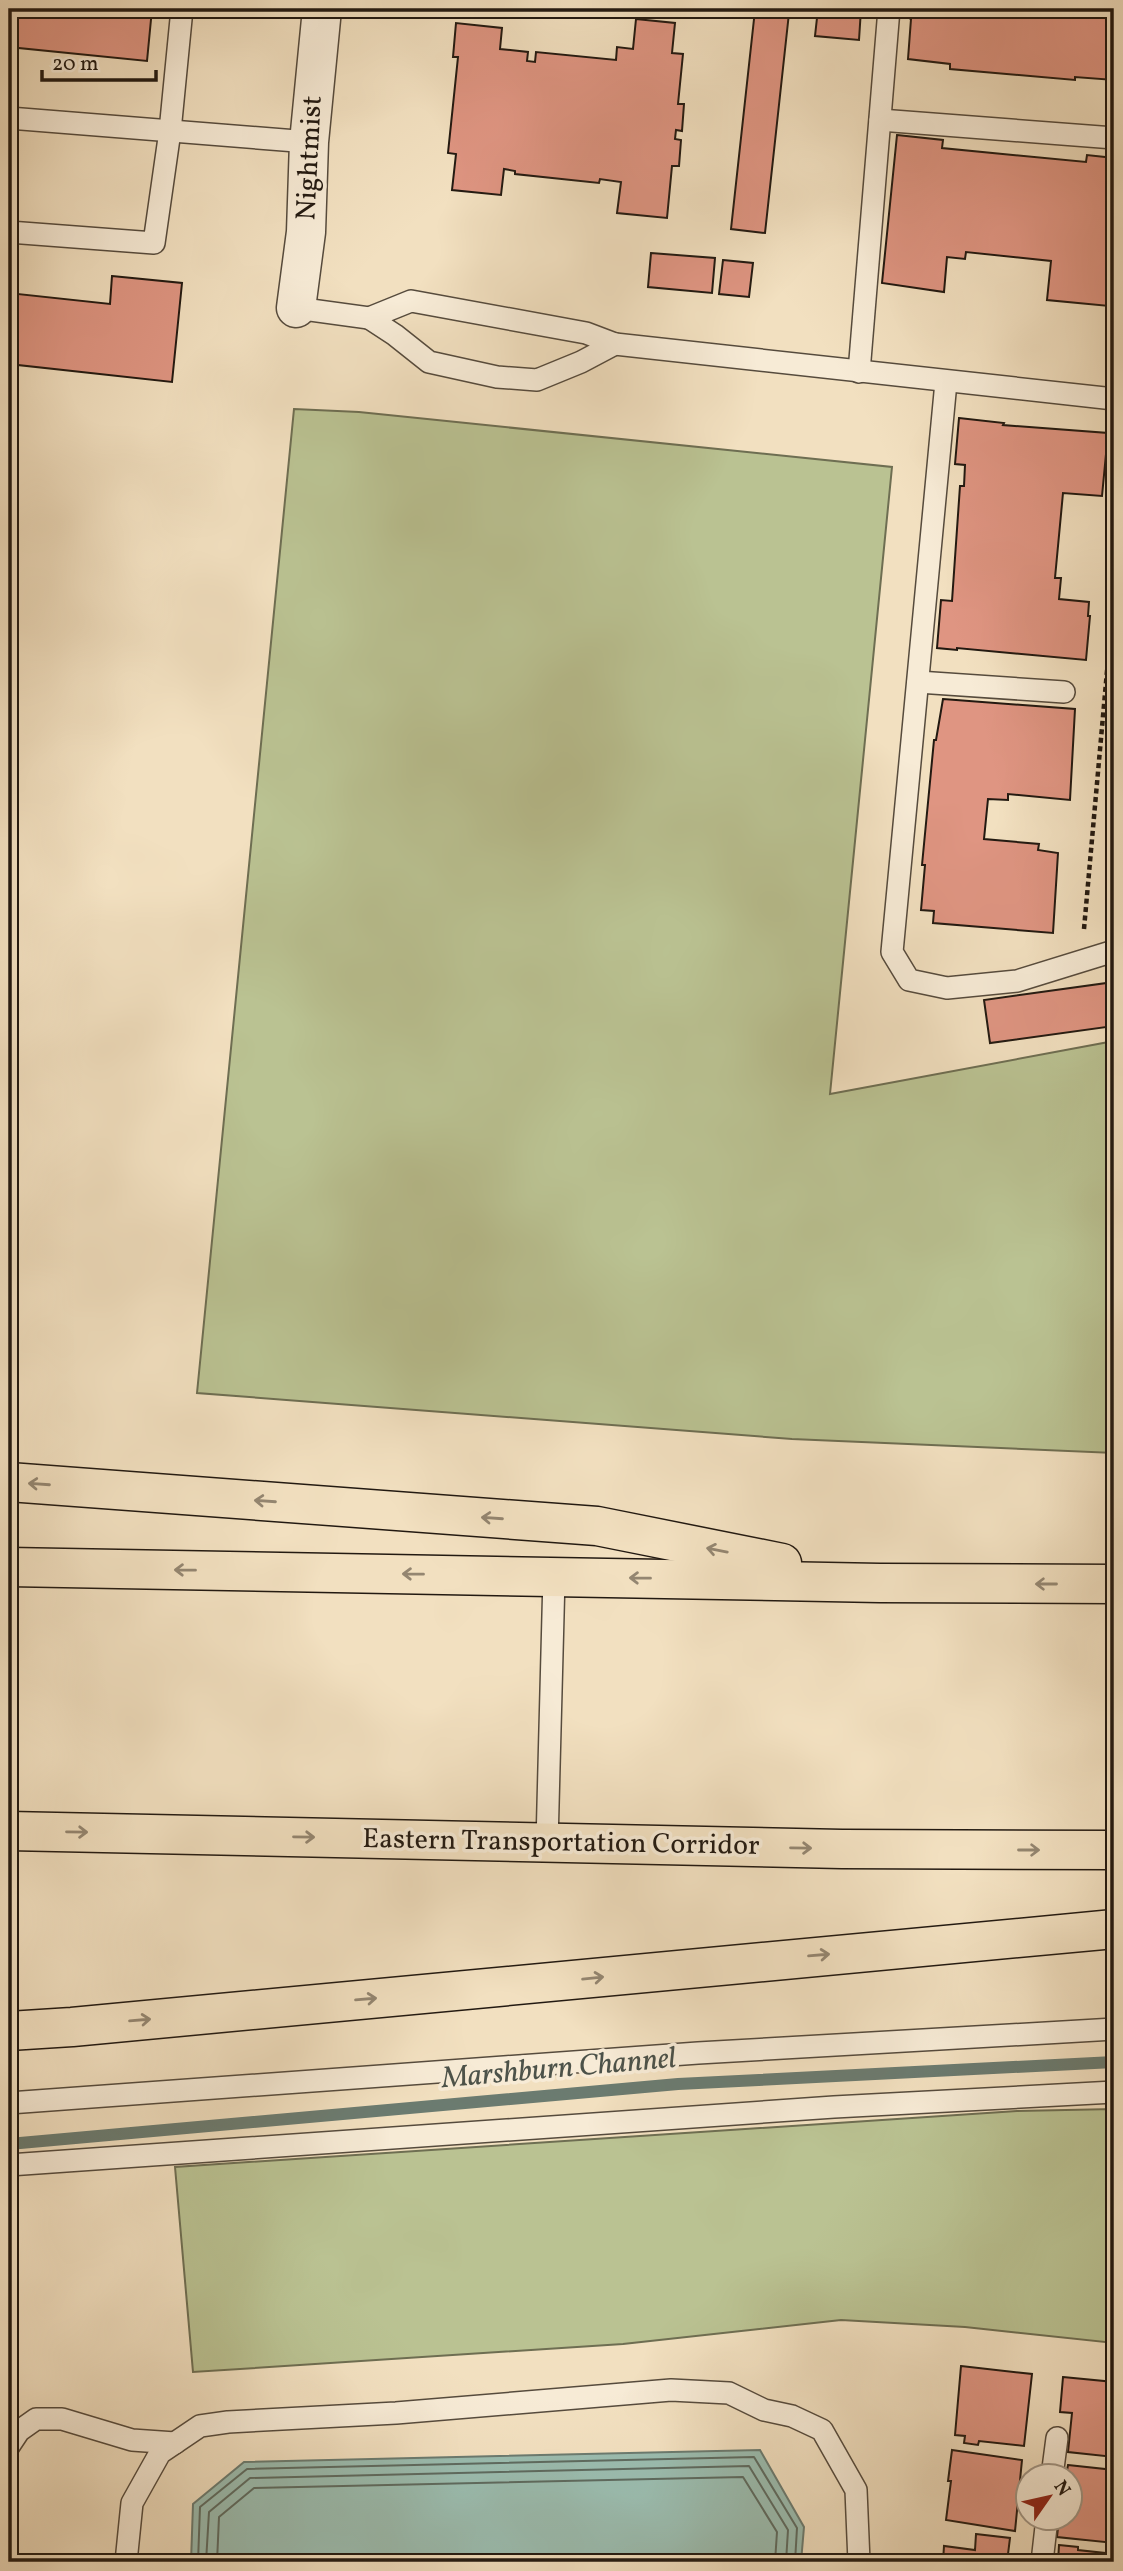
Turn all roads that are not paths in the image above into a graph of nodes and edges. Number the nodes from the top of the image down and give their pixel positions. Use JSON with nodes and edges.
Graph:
{"nodes":[{"id":1,"x":182,"y":9,"type":"edge"},
{"id":2,"x":322,"y":9,"type":"edge"},
{"id":3,"x":889,"y":9,"type":"edge"},
{"id":4,"x":9,"y":118,"type":"edge"},
{"id":5,"x":880,"y":120,"type":"junction"},
{"id":6,"x":170,"y":131,"type":"junction"},
{"id":7,"x":1114,"y":138,"type":"edge"},
{"id":8,"x":309,"y":142,"type":"junction"},
{"id":9,"x":9,"y":232,"type":"edge"},
{"id":10,"x":296,"y":308,"type":"joint"},
{"id":11,"x":369,"y":318,"type":"junction"},
{"id":12,"x":615,"y":344,"type":"junction"},
{"id":13,"x":859,"y":372,"type":"junction"},
{"id":14,"x":946,"y":382,"type":"junction"},
{"id":15,"x":1114,"y":399,"type":"edge"},
{"id":16,"x":918,"y":682,"type":"junction"},
{"id":17,"x":1064,"y":692,"type":"dead end"},
{"id":18,"x":1114,"y":951,"type":"edge"},
{"id":19,"x":9,"y":1482,"type":"edge"},
{"id":20,"x":9,"y":1567,"type":"edge"},
{"id":21,"x":554,"y":1577,"type":"junction"},
{"id":22,"x":880,"y":1583,"type":"junction"},
{"id":23,"x":1114,"y":1584,"type":"edge"},
{"id":24,"x":9,"y":1831,"type":"edge"},
{"id":25,"x":547,"y":1843,"type":"junction"},
{"id":26,"x":1114,"y":1850,"type":"edge"},
{"id":27,"x":1114,"y":1929,"type":"edge"},
{"id":28,"x":1114,"y":2029,"type":"edge"},
{"id":29,"x":9,"y":2031,"type":"edge"},
{"id":30,"x":1114,"y":2092,"type":"edge"},
{"id":31,"x":9,"y":2103,"type":"edge"},
{"id":32,"x":9,"y":2165,"type":"edge"},
{"id":33,"x":1057,"y":2438,"type":"dead end"},
{"id":34,"x":175,"y":2443,"type":"junction"},
{"id":35,"x":9,"y":2446,"type":"edge"},
{"id":36,"x":1054,"y":2462,"type":"edge"},
{"id":37,"x":1045,"y":2532,"type":"edge"},
{"id":38,"x":126,"y":2562,"type":"edge"},
{"id":39,"x":859,"y":2562,"type":"edge"},
{"id":40,"x":1042,"y":2562,"type":"edge"}],
"edges":[{"from":1,"to":6,"type":"lane"},
{"from":2,"to":8,"type":"street","name":"Nightmist"},
{"from":3,"to":5,"type":"lane"},
{"from":4,"to":6,"type":"lane"},
{"from":5,"to":7,"type":"lane"},
{"from":5,"to":13,"type":"lane"},
{"from":6,"to":8,"type":"lane"},
{"from":6,"to":9,"type":"lane"},
{"from":8,"to":10,"type":"street","name":"Nightmist"},
{"from":10,"to":11,"type":"lane"},
{"from":11,"to":12,"type":"lane"},
{"from":11,"to":12,"type":"lane"},
{"from":12,"to":13,"type":"lane"},
{"from":13,"to":14,"type":"lane"},
{"from":14,"to":15,"type":"lane"},
{"from":14,"to":16,"type":"lane"},
{"from":16,"to":17,"type":"lane"},
{"from":16,"to":18,"type":"lane"},
{"from":22,"to":19,"type":"highway","one_way":true},
{"from":21,"to":20,"type":"highway","one_way":true},
{"from":22,"to":21,"type":"highway","one_way":true},
{"from":21,"to":25,"type":"lane"},
{"from":23,"to":22,"type":"highway","one_way":true},
{"from":24,"to":25,"type":"highway","name":"Eastern Transportation Corridor","one_way":true},
{"from":25,"to":26,"type":"highway","name":"Eastern Transportation Corridor","one_way":true},
{"from":29,"to":27,"type":"highway","one_way":true},
{"from":28,"to":31,"type":"lane"},
{"from":30,"to":32,"type":"lane"},
{"from":33,"to":36,"type":"lane"},
{"from":34,"to":35,"type":"lane"},
{"from":34,"to":38,"type":"lane"},
{"from":34,"to":39,"type":"lane"},
{"from":37,"to":40,"type":"lane"}]}
